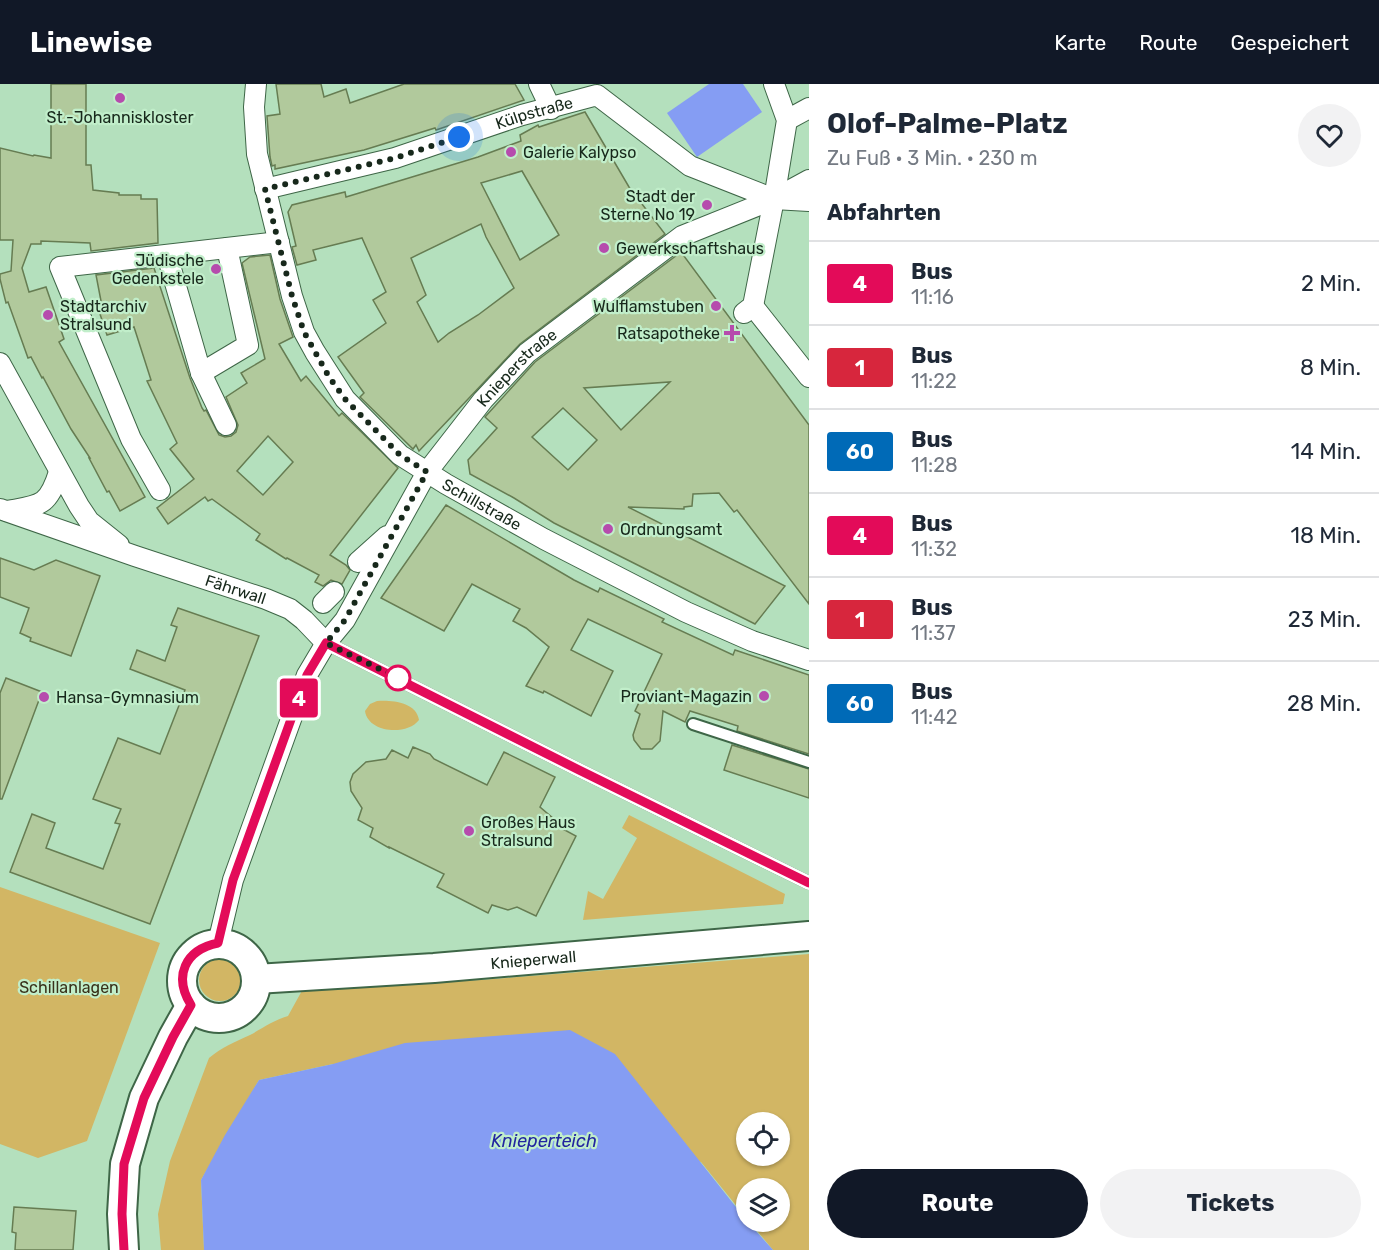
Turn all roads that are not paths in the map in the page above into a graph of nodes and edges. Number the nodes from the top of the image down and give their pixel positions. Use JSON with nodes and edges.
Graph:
{"nodes":[{"id":1,"x":256,"y":84,"type":"edge"},
{"id":2,"x":539,"y":84,"type":"edge"},
{"id":3,"x":774,"y":84,"type":"edge"},
{"id":4,"x":558,"y":107,"type":"junction"},
{"id":5,"x":809,"y":108,"type":"edge"},
{"id":6,"x":787,"y":120,"type":"junction"},
{"id":7,"x":809,"y":180,"type":"edge"},
{"id":8,"x":265,"y":189,"type":"junction"},
{"id":9,"x":774,"y":199,"type":"junction"},
{"id":10,"x":809,"y":201,"type":"edge"},
{"id":11,"x":279,"y":242,"type":"junction"},
{"id":12,"x":227,"y":248,"type":"junction"},
{"id":13,"x":167,"y":255,"type":"junction"},
{"id":14,"x":0,"y":363,"type":"edge"},
{"id":15,"x":201,"y":373,"type":"junction"},
{"id":16,"x":809,"y":377,"type":"edge"},
{"id":17,"x":226,"y":425,"type":"dead end"},
{"id":18,"x":59,"y":472,"type":"junction"},
{"id":19,"x":427,"y":472,"type":"junction"},
{"id":20,"x":160,"y":490,"type":"dead end"},
{"id":21,"x":3,"y":510,"type":"edge"},
{"id":22,"x":397,"y":527,"type":"junction"},
{"id":23,"x":135,"y":556,"type":"junction"},
{"id":24,"x":358,"y":562,"type":"dead end"},
{"id":25,"x":326,"y":643,"type":"junction"},
{"id":26,"x":809,"y":660,"type":"edge"},
{"id":27,"x":693,"y":724,"type":"dead end"},
{"id":28,"x":809,"y":762,"type":"edge"},
{"id":29,"x":809,"y":883,"type":"edge"},
{"id":30,"x":809,"y":936,"type":"edge"},
{"id":31,"x":218,"y":943,"type":"junction"},
{"id":32,"x":256,"y":979,"type":"junction"},
{"id":33,"x":191,"y":1005,"type":"junction"},
{"id":34,"x":124,"y":1250,"type":"edge"}],
"edges":[{"from":1,"to":8,"type":"street","name":"Schillstraße"},
{"from":2,"to":4,"type":"street"},
{"from":3,"to":6,"type":"street"},
{"from":4,"to":8,"type":"street","name":"Külpstraße"},
{"from":4,"to":9,"type":"street","name":"Külpstraße"},
{"from":5,"to":6,"type":"street"},
{"from":6,"to":9,"type":"street"},
{"from":7,"to":9,"type":"street","name":"Knieperstraße"},
{"from":8,"to":11,"type":"street","name":"Schillstraße"},
{"from":9,"to":10,"type":"street"},
{"from":9,"to":16,"type":"street"},
{"from":9,"to":19,"type":"street","name":"Knieperstraße"},
{"from":11,"to":12,"type":"street"},
{"from":11,"to":19,"type":"street","name":"Schillstraße"},
{"from":12,"to":13,"type":"street"},
{"from":12,"to":15,"type":"street"},
{"from":13,"to":15,"type":"street"},
{"from":13,"to":20,"type":"street"},
{"from":14,"to":18,"type":"street","name":"Fährwall"},
{"from":15,"to":17,"type":"street"},
{"from":18,"to":21,"type":"street","name":"Fährwall"},
{"from":18,"to":23,"type":"street","name":"Fährwall"},
{"from":19,"to":22,"type":"street","name":"Knieperstraße"},
{"from":19,"to":26,"type":"street","name":"Schillstraße"},
{"from":21,"to":23,"type":"street","name":"Fährwall"},
{"from":22,"to":24,"type":"street","name":"Knieperstraße"},
{"from":22,"to":25,"type":"street","name":"Knieperstraße"},
{"from":23,"to":25,"type":"street","name":"Fährwall"},
{"from":25,"to":29,"type":"lane"},
{"from":25,"to":31,"type":"street","name":"Knieperstraße"},
{"from":27,"to":28,"type":"lane"},
{"from":30,"to":32,"type":"street","name":"Knieperwall"},
{"from":31,"to":32,"type":"street"},
{"from":31,"to":33,"type":"street"},
{"from":32,"to":33,"type":"street"},
{"from":33,"to":34,"type":"street"}]}
